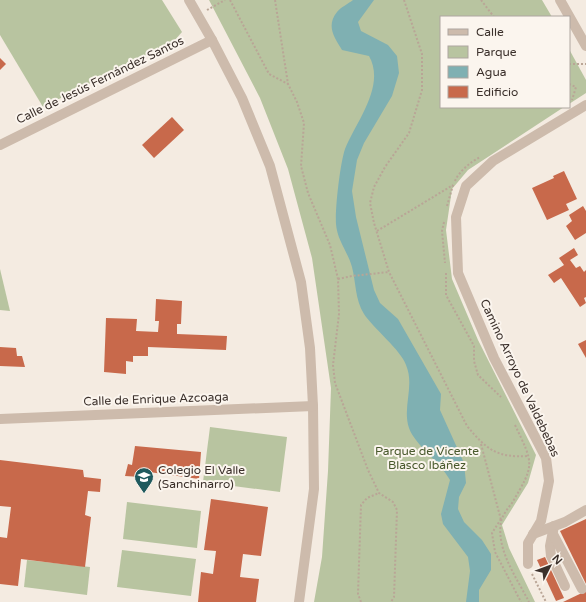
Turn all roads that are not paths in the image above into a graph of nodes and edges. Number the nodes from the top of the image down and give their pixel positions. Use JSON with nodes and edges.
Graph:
{"nodes":[{"id":1,"x":189,"y":0,"type":"edge"},
{"id":2,"x":560,"y":0,"type":"edge"},
{"id":3,"x":569,"y":16,"type":"edge"},
{"id":4,"x":570,"y":18,"type":"edge"},
{"id":5,"x":212,"y":40,"type":"junction"},
{"id":6,"x":586,"y":46,"type":"edge"},
{"id":7,"x":586,"y":105,"type":"edge"},
{"id":8,"x":0,"y":145,"type":"edge"},
{"id":9,"x":313,"y":406,"type":"junction"},
{"id":10,"x":0,"y":419,"type":"edge"},
{"id":11,"x":586,"y":510,"type":"edge"},
{"id":12,"x":553,"y":530,"type":"junction"},
{"id":13,"x":532,"y":534,"type":"junction"},
{"id":14,"x":528,"y":564,"type":"road end"},
{"id":15,"x":565,"y":586,"type":"dead end"},
{"id":16,"x":582,"y":589,"type":"dead end"},
{"id":17,"x":299,"y":602,"type":"edge"}],
"edges":[{"from":1,"to":5,"type":"street"},
{"from":2,"to":3,"type":"street"},
{"from":4,"to":6,"type":"street"},
{"from":5,"to":8,"type":"street","name":"Calle de Jesús Fernández Santos"},
{"from":5,"to":9,"type":"street"},
{"from":7,"to":13,"type":"street","name":"Camino Arroyo de Valdebebas"},
{"from":9,"to":10,"type":"street","name":"Calle de Enrique Azcoaga"},
{"from":9,"to":17,"type":"street"},
{"from":11,"to":12,"type":"street"},
{"from":12,"to":13,"type":"street"},
{"from":12,"to":15,"type":"street"},
{"from":12,"to":16,"type":"street"},
{"from":13,"to":14,"type":"street","name":"Camino Arroyo de Valdebebas"}]}
